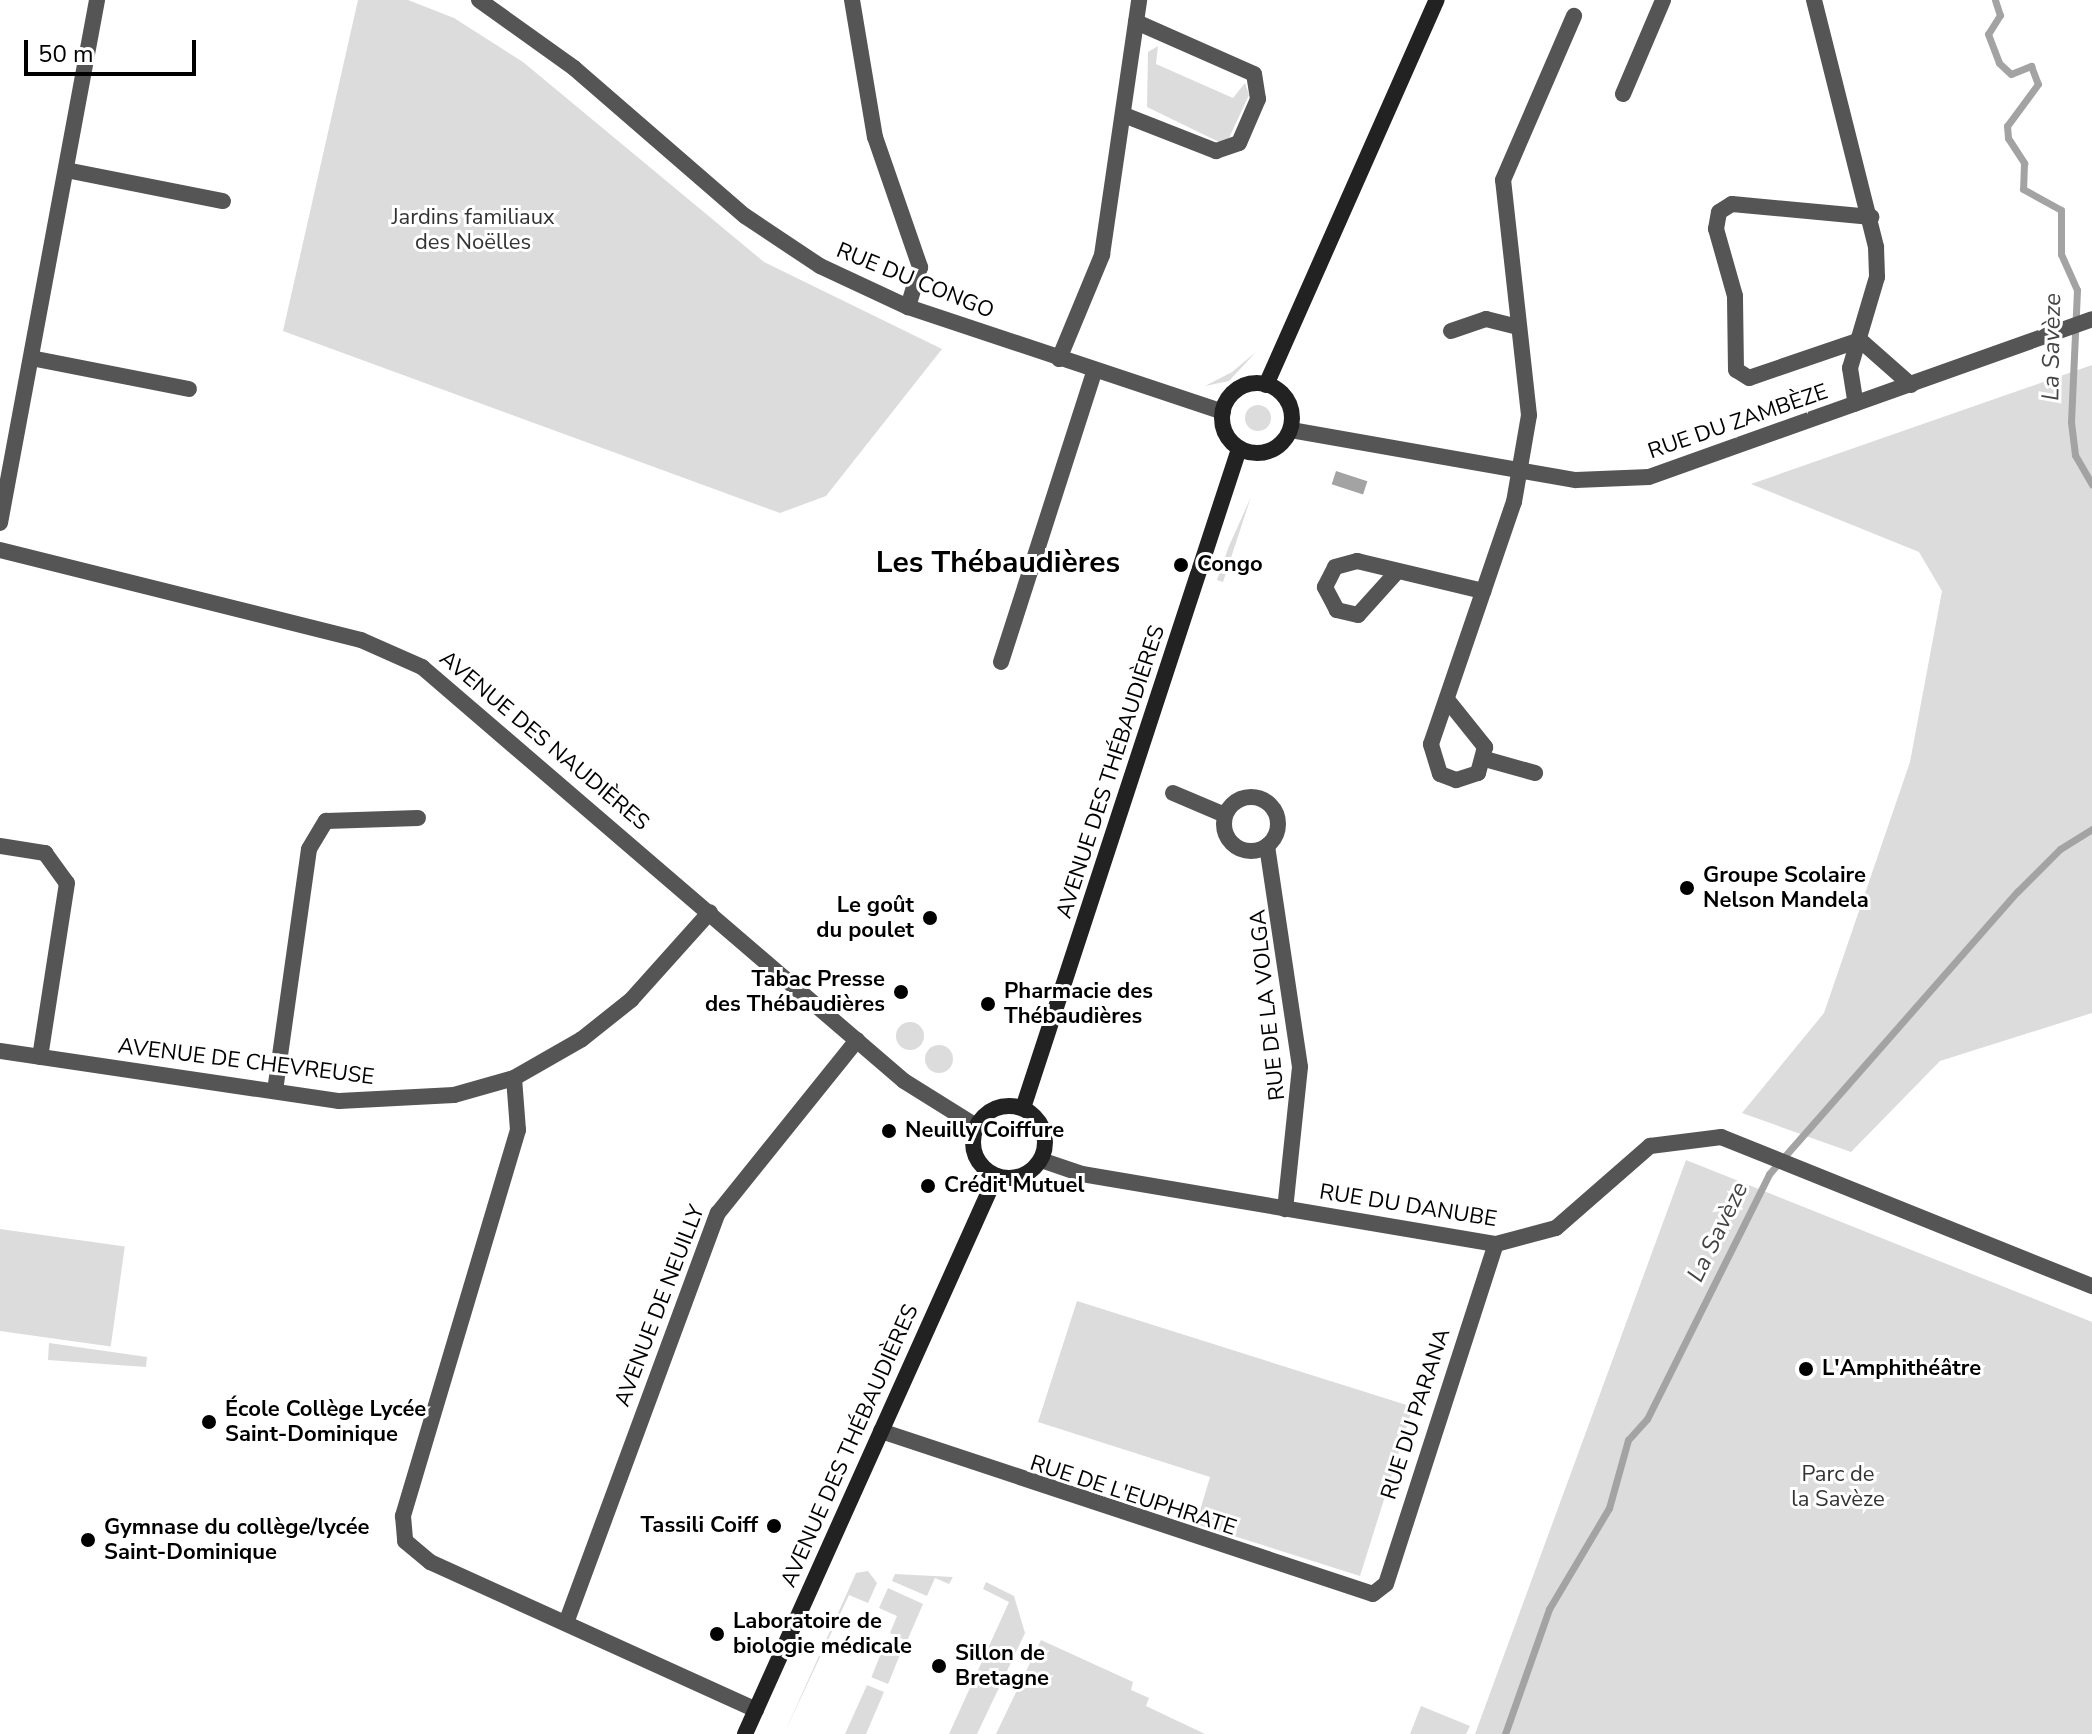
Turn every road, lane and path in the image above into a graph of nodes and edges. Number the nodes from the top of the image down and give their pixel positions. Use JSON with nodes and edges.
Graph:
{"nodes":[{"id":1,"x":97,"y":0,"type":"edge"},
{"id":2,"x":479,"y":0,"type":"edge"},
{"id":3,"x":852,"y":0,"type":"edge"},
{"id":4,"x":1139,"y":0,"type":"edge"},
{"id":5,"x":1437,"y":0,"type":"edge"},
{"id":6,"x":1663,"y":0,"type":"edge"},
{"id":7,"x":1811,"y":2,"type":"edge"},
{"id":8,"x":1574,"y":16,"type":"dead end"},
{"id":9,"x":1136,"y":22,"type":"junction"},
{"id":10,"x":1623,"y":94,"type":"dead end"},
{"id":11,"x":1124,"y":115,"type":"junction"},
{"id":12,"x":66,"y":170,"type":"junction"},
{"id":13,"x":223,"y":201,"type":"dead end"},
{"id":14,"x":1871,"y":217,"type":"junction"},
{"id":15,"x":908,"y":307,"type":"junction"},
{"id":16,"x":2092,"y":319,"type":"edge"},
{"id":17,"x":1519,"y":327,"type":"junction"},
{"id":18,"x":1451,"y":331,"type":"dead end"},
{"id":19,"x":1860,"y":340,"type":"junction"},
{"id":20,"x":31,"y":358,"type":"junction"},
{"id":21,"x":1059,"y":359,"type":"junction"},
{"id":22,"x":1095,"y":370,"type":"junction"},
{"id":23,"x":1266,"y":385,"type":"junction"},
{"id":24,"x":1911,"y":385,"type":"junction"},
{"id":25,"x":189,"y":389,"type":"dead end"},
{"id":26,"x":1856,"y":404,"type":"junction"},
{"id":27,"x":1223,"y":412,"type":"junction"},
{"id":28,"x":1291,"y":430,"type":"junction"},
{"id":29,"x":1239,"y":449,"type":"junction"},
{"id":30,"x":1519,"y":469,"type":"junction"},
{"id":31,"x":0,"y":523,"type":"edge"},
{"id":32,"x":0,"y":550,"type":"edge"},
{"id":33,"x":1395,"y":574,"type":"dead end"},
{"id":34,"x":1483,"y":591,"type":"junction"},
{"id":35,"x":1001,"y":662,"type":"dead end"},
{"id":36,"x":1449,"y":702,"type":"junction"},
{"id":37,"x":1485,"y":759,"type":"junction"},
{"id":38,"x":1535,"y":773,"type":"dead end"},
{"id":39,"x":1173,"y":793,"type":"dead end"},
{"id":40,"x":1225,"y":815,"type":"junction"},
{"id":41,"x":418,"y":818,"type":"dead end"},
{"id":42,"x":0,"y":846,"type":"edge"},
{"id":43,"x":1267,"y":846,"type":"junction"},
{"id":44,"x":710,"y":912,"type":"junction"},
{"id":45,"x":857,"y":1040,"type":"junction"},
{"id":46,"x":0,"y":1051,"type":"edge"},
{"id":47,"x":40,"y":1057,"type":"junction"},
{"id":48,"x":514,"y":1078,"type":"junction"},
{"id":49,"x":275,"y":1091,"type":"junction"},
{"id":50,"x":1023,"y":1108,"type":"junction"},
{"id":51,"x":976,"y":1126,"type":"junction"},
{"id":52,"x":1041,"y":1160,"type":"junction"},
{"id":53,"x":996,"y":1176,"type":"junction"},
{"id":54,"x":1285,"y":1209,"type":"junction"},
{"id":55,"x":1496,"y":1244,"type":"junction"},
{"id":56,"x":2092,"y":1286,"type":"edge"},
{"id":57,"x":881,"y":1431,"type":"junction"},
{"id":58,"x":1373,"y":1594,"type":"joint"},
{"id":59,"x":566,"y":1623,"type":"junction"},
{"id":60,"x":756,"y":1710,"type":"junction"},
{"id":61,"x":745,"y":1734,"type":"edge"}],
"edges":[{"from":1,"to":12,"type":"street"},
{"from":2,"to":15,"type":"street","name":"RUE DU CONGO"},
{"from":3,"to":15,"type":"street"},
{"from":4,"to":9,"type":"street"},
{"from":5,"to":23,"type":"street"},
{"from":6,"to":10,"type":"street"},
{"from":7,"to":14,"type":"street"},
{"from":8,"to":17,"type":"street"},
{"from":9,"to":11,"type":"street"},
{"from":9,"to":11,"type":"street"},
{"from":11,"to":21,"type":"street"},
{"from":12,"to":13,"type":"street"},
{"from":12,"to":20,"type":"street"},
{"from":14,"to":19,"type":"street"},
{"from":14,"to":19,"type":"street"},
{"from":15,"to":21,"type":"street","name":"RUE DU CONGO"},
{"from":16,"to":24,"type":"street","name":"RUE DU ZAMBÈZE"},
{"from":17,"to":18,"type":"street"},
{"from":17,"to":30,"type":"street"},
{"from":19,"to":24,"type":"street"},
{"from":19,"to":26,"type":"street"},
{"from":20,"to":25,"type":"street"},
{"from":20,"to":31,"type":"street"},
{"from":21,"to":22,"type":"street","name":"RUE DU CONGO"},
{"from":22,"to":27,"type":"street","name":"RUE DU CONGO"},
{"from":22,"to":35,"type":"street"},
{"from":23,"to":27,"type":"street"},
{"from":23,"to":28,"type":"street"},
{"from":24,"to":26,"type":"street","name":"RUE DU ZAMBÈZE"},
{"from":26,"to":30,"type":"street","name":"RUE DU ZAMBÈZE"},
{"from":27,"to":29,"type":"street"},
{"from":28,"to":29,"type":"street"},
{"from":28,"to":30,"type":"street","name":"RUE DU ZAMBÈZE"},
{"from":29,"to":50,"type":"street","name":"AVENUE DES THÉBAUDIÈRES"},
{"from":30,"to":34,"type":"street"},
{"from":32,"to":44,"type":"street","name":"AVENUE DES NAUDIÈRES"},
{"from":33,"to":34,"type":"street"},
{"from":34,"to":36,"type":"street"},
{"from":36,"to":37,"type":"street"},
{"from":36,"to":37,"type":"street"},
{"from":37,"to":38,"type":"street"},
{"from":39,"to":40,"type":"street"},
{"from":40,"to":43,"type":"street"},
{"from":40,"to":43,"type":"street","name":"RUE DE LA VOLGA"},
{"from":41,"to":49,"type":"street"},
{"from":42,"to":47,"type":"street"},
{"from":43,"to":54,"type":"street","name":"RUE DE LA VOLGA"},
{"from":44,"to":45,"type":"street","name":"AVENUE DES NAUDIÈRES"},
{"from":44,"to":48,"type":"street","name":"AVENUE DE CHEVREUSE"},
{"from":45,"to":51,"type":"street","name":"AVENUE DES NAUDIÈRES"},
{"from":45,"to":59,"type":"street","name":"AVENUE DE NEUILLY"},
{"from":46,"to":47,"type":"street","name":"AVENUE DE CHEVREUSE"},
{"from":47,"to":49,"type":"street","name":"AVENUE DE CHEVREUSE"},
{"from":48,"to":49,"type":"street","name":"AVENUE DE CHEVREUSE"},
{"from":48,"to":59,"type":"street"},
{"from":50,"to":51,"type":"street"},
{"from":50,"to":52,"type":"street"},
{"from":51,"to":53,"type":"street"},
{"from":52,"to":53,"type":"street"},
{"from":52,"to":54,"type":"street","name":"RUE DU DANUBE"},
{"from":53,"to":57,"type":"street","name":"AVENUE DES THÉBAUDIÈRES"},
{"from":54,"to":55,"type":"street","name":"RUE DU DANUBE"},
{"from":55,"to":56,"type":"street","name":"RUE DU DANUBE"},
{"from":55,"to":58,"type":"street","name":"RUE DU PARANA"},
{"from":57,"to":58,"type":"street","name":"RUE DE L'EUPHRATE"},
{"from":57,"to":60,"type":"street","name":"AVENUE DES THÉBAUDIÈRES"},
{"from":59,"to":60,"type":"street"},
{"from":60,"to":61,"type":"street","name":"AVENUE DES THÉBAUDIÈRES"}]}
